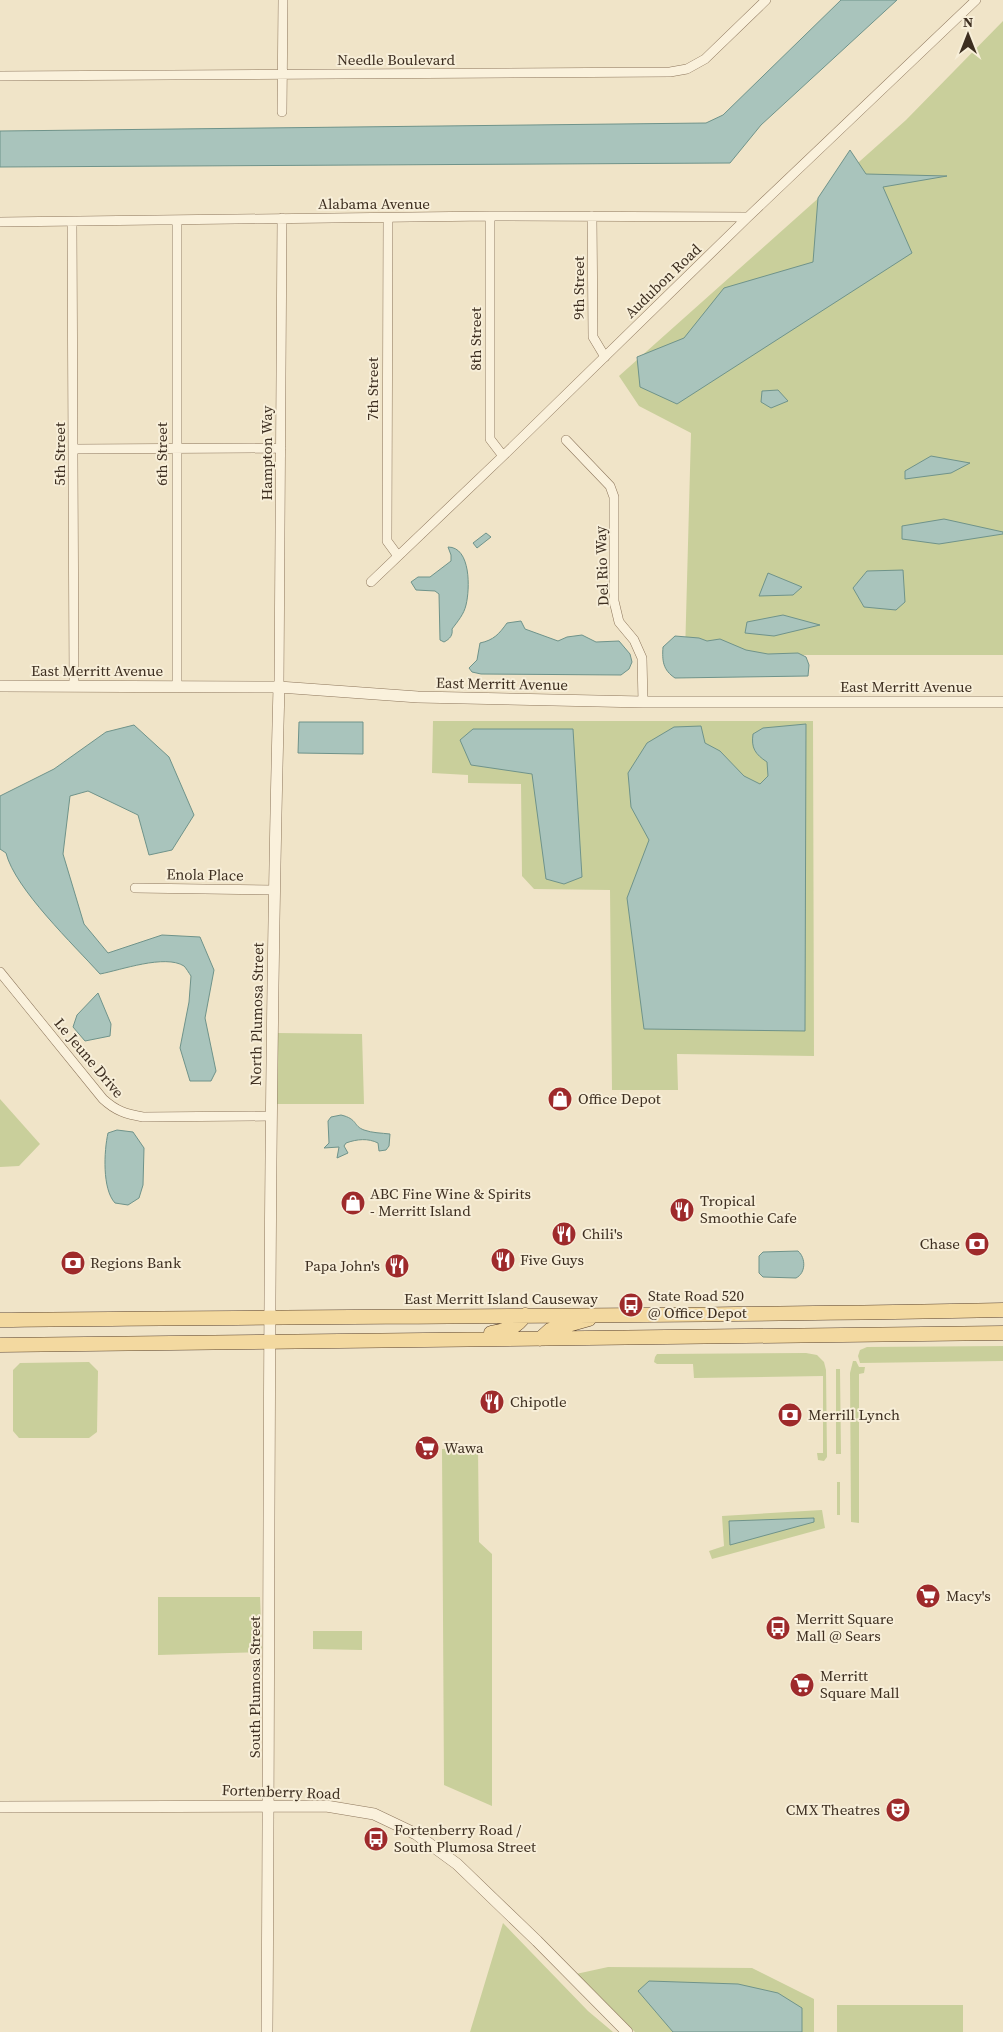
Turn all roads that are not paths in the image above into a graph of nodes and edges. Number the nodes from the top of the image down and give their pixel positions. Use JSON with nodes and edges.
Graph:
{"nodes":[{"id":1,"x":282,"y":0,"type":"edge"},
{"id":2,"x":766,"y":0,"type":"edge"},
{"id":3,"x":976,"y":0,"type":"edge"},
{"id":4,"x":283,"y":74,"type":"junction"},
{"id":5,"x":0,"y":76,"type":"edge"},
{"id":6,"x":282,"y":112,"type":"dead end"},
{"id":7,"x":490,"y":216,"type":"junction"},
{"id":8,"x":592,"y":216,"type":"junction"},
{"id":9,"x":748,"y":217,"type":"junction"},
{"id":10,"x":282,"y":218,"type":"junction"},
{"id":11,"x":388,"y":218,"type":"junction"},
{"id":12,"x":176,"y":221,"type":"junction"},
{"id":13,"x":0,"y":222,"type":"edge"},
{"id":14,"x":72,"y":222,"type":"junction"},
{"id":15,"x":605,"y":357,"type":"junction"},
{"id":16,"x":566,"y":440,"type":"dead end"},
{"id":17,"x":176,"y":447,"type":"junction"},
{"id":18,"x":281,"y":448,"type":"junction"},
{"id":19,"x":74,"y":449,"type":"junction"},
{"id":20,"x":503,"y":456,"type":"junction"},
{"id":21,"x":398,"y":556,"type":"junction"},
{"id":22,"x":371,"y":582,"type":"dead end"},
{"id":23,"x":0,"y":686,"type":"edge"},
{"id":24,"x":74,"y":686,"type":"junction"},
{"id":25,"x":178,"y":687,"type":"junction"},
{"id":26,"x":278,"y":687,"type":"junction"},
{"id":27,"x":643,"y":702,"type":"junction"},
{"id":28,"x":1003,"y":702,"type":"edge"},
{"id":29,"x":135,"y":888,"type":"dead end"},
{"id":30,"x":274,"y":890,"type":"junction"},
{"id":31,"x":0,"y":972,"type":"edge"},
{"id":32,"x":271,"y":1116,"type":"junction"},
{"id":33,"x":1003,"y":1310,"type":"edge"},
{"id":34,"x":525,"y":1315,"type":"junction"},
{"id":35,"x":602,"y":1315,"type":"junction"},
{"id":36,"x":270,"y":1316,"type":"junction"},
{"id":37,"x":0,"y":1320,"type":"edge"},
{"id":38,"x":1003,"y":1329,"type":"edge"},
{"id":39,"x":974,"y":1334,"type":"junction"},
{"id":40,"x":1003,"y":1334,"type":"edge"},
{"id":41,"x":540,"y":1339,"type":"junction"},
{"id":42,"x":459,"y":1340,"type":"junction"},
{"id":43,"x":270,"y":1342,"type":"junction"},
{"id":44,"x":0,"y":1345,"type":"edge"},
{"id":45,"x":270,"y":1805,"type":"junction"},
{"id":46,"x":0,"y":1807,"type":"edge"},
{"id":47,"x":268,"y":2032,"type":"edge"},
{"id":48,"x":627,"y":2032,"type":"edge"}],
"edges":[{"from":1,"to":4,"type":"street"},
{"from":2,"to":4,"type":"street","name":"Needle Boulevard"},
{"from":3,"to":9,"type":"street","name":"Audubon Road"},
{"from":4,"to":5,"type":"street","name":"Needle Boulevard"},
{"from":4,"to":6,"type":"street"},
{"from":7,"to":8,"type":"street","name":"Alabama Avenue"},
{"from":7,"to":11,"type":"street","name":"Alabama Avenue"},
{"from":7,"to":20,"type":"street","name":"8th Street"},
{"from":8,"to":9,"type":"street","name":"Alabama Avenue"},
{"from":8,"to":15,"type":"street","name":"9th Street"},
{"from":9,"to":15,"type":"street","name":"Audubon Road"},
{"from":10,"to":11,"type":"street","name":"Alabama Avenue"},
{"from":10,"to":12,"type":"street","name":"Alabama Avenue"},
{"from":10,"to":18,"type":"street","name":"Hampton Way"},
{"from":11,"to":21,"type":"street","name":"7th Street"},
{"from":12,"to":14,"type":"street","name":"Alabama Avenue"},
{"from":12,"to":17,"type":"street","name":"6th Street"},
{"from":13,"to":14,"type":"street","name":"Alabama Avenue"},
{"from":14,"to":19,"type":"street","name":"5th Street"},
{"from":15,"to":20,"type":"street","name":"Audubon Road"},
{"from":16,"to":27,"type":"street","name":"Del Rio Way"},
{"from":17,"to":18,"type":"street"},
{"from":17,"to":19,"type":"street"},
{"from":17,"to":25,"type":"street","name":"6th Street"},
{"from":18,"to":26,"type":"street","name":"Hampton Way"},
{"from":19,"to":24,"type":"street","name":"5th Street"},
{"from":20,"to":21,"type":"street","name":"Audubon Road"},
{"from":21,"to":22,"type":"street","name":"Audubon Road"},
{"from":23,"to":24,"type":"street","name":"East Merritt Avenue"},
{"from":24,"to":25,"type":"street","name":"East Merritt Avenue"},
{"from":25,"to":26,"type":"street","name":"East Merritt Avenue"},
{"from":26,"to":27,"type":"street","name":"East Merritt Avenue"},
{"from":26,"to":30,"type":"street","name":"North Plumosa Street"},
{"from":27,"to":28,"type":"street","name":"East Merritt Avenue"},
{"from":29,"to":30,"type":"street","name":"Enola Place"},
{"from":30,"to":32,"type":"street","name":"North Plumosa Street"},
{"from":31,"to":32,"type":"street","name":"Le Jeune Drive"},
{"from":32,"to":36,"type":"street","name":"North Plumosa Street"},
{"from":33,"to":35,"type":"main road","name":"East Merritt Island Causeway"},
{"from":34,"to":35,"type":"main road","name":"East Merritt Island Causeway"},
{"from":34,"to":36,"type":"main road","name":"East Merritt Island Causeway"},
{"from":34,"to":42,"type":"main road"},
{"from":35,"to":41,"type":"main road"},
{"from":36,"to":37,"type":"main road","name":"East Merritt Island Causeway"},
{"from":36,"to":43,"type":"street","name":"North Plumosa Street"},
{"from":38,"to":39,"type":"main road"},
{"from":39,"to":40,"type":"main road"},
{"from":39,"to":41,"type":"main road"},
{"from":41,"to":42,"type":"main road"},
{"from":42,"to":43,"type":"main road"},
{"from":43,"to":44,"type":"main road"},
{"from":43,"to":45,"type":"street","name":"South Plumosa Street"},
{"from":45,"to":46,"type":"street","name":"Fortenberry Road"},
{"from":45,"to":47,"type":"street","name":"South Plumosa Street"},
{"from":45,"to":48,"type":"street","name":"Fortenberry Road"}]}
